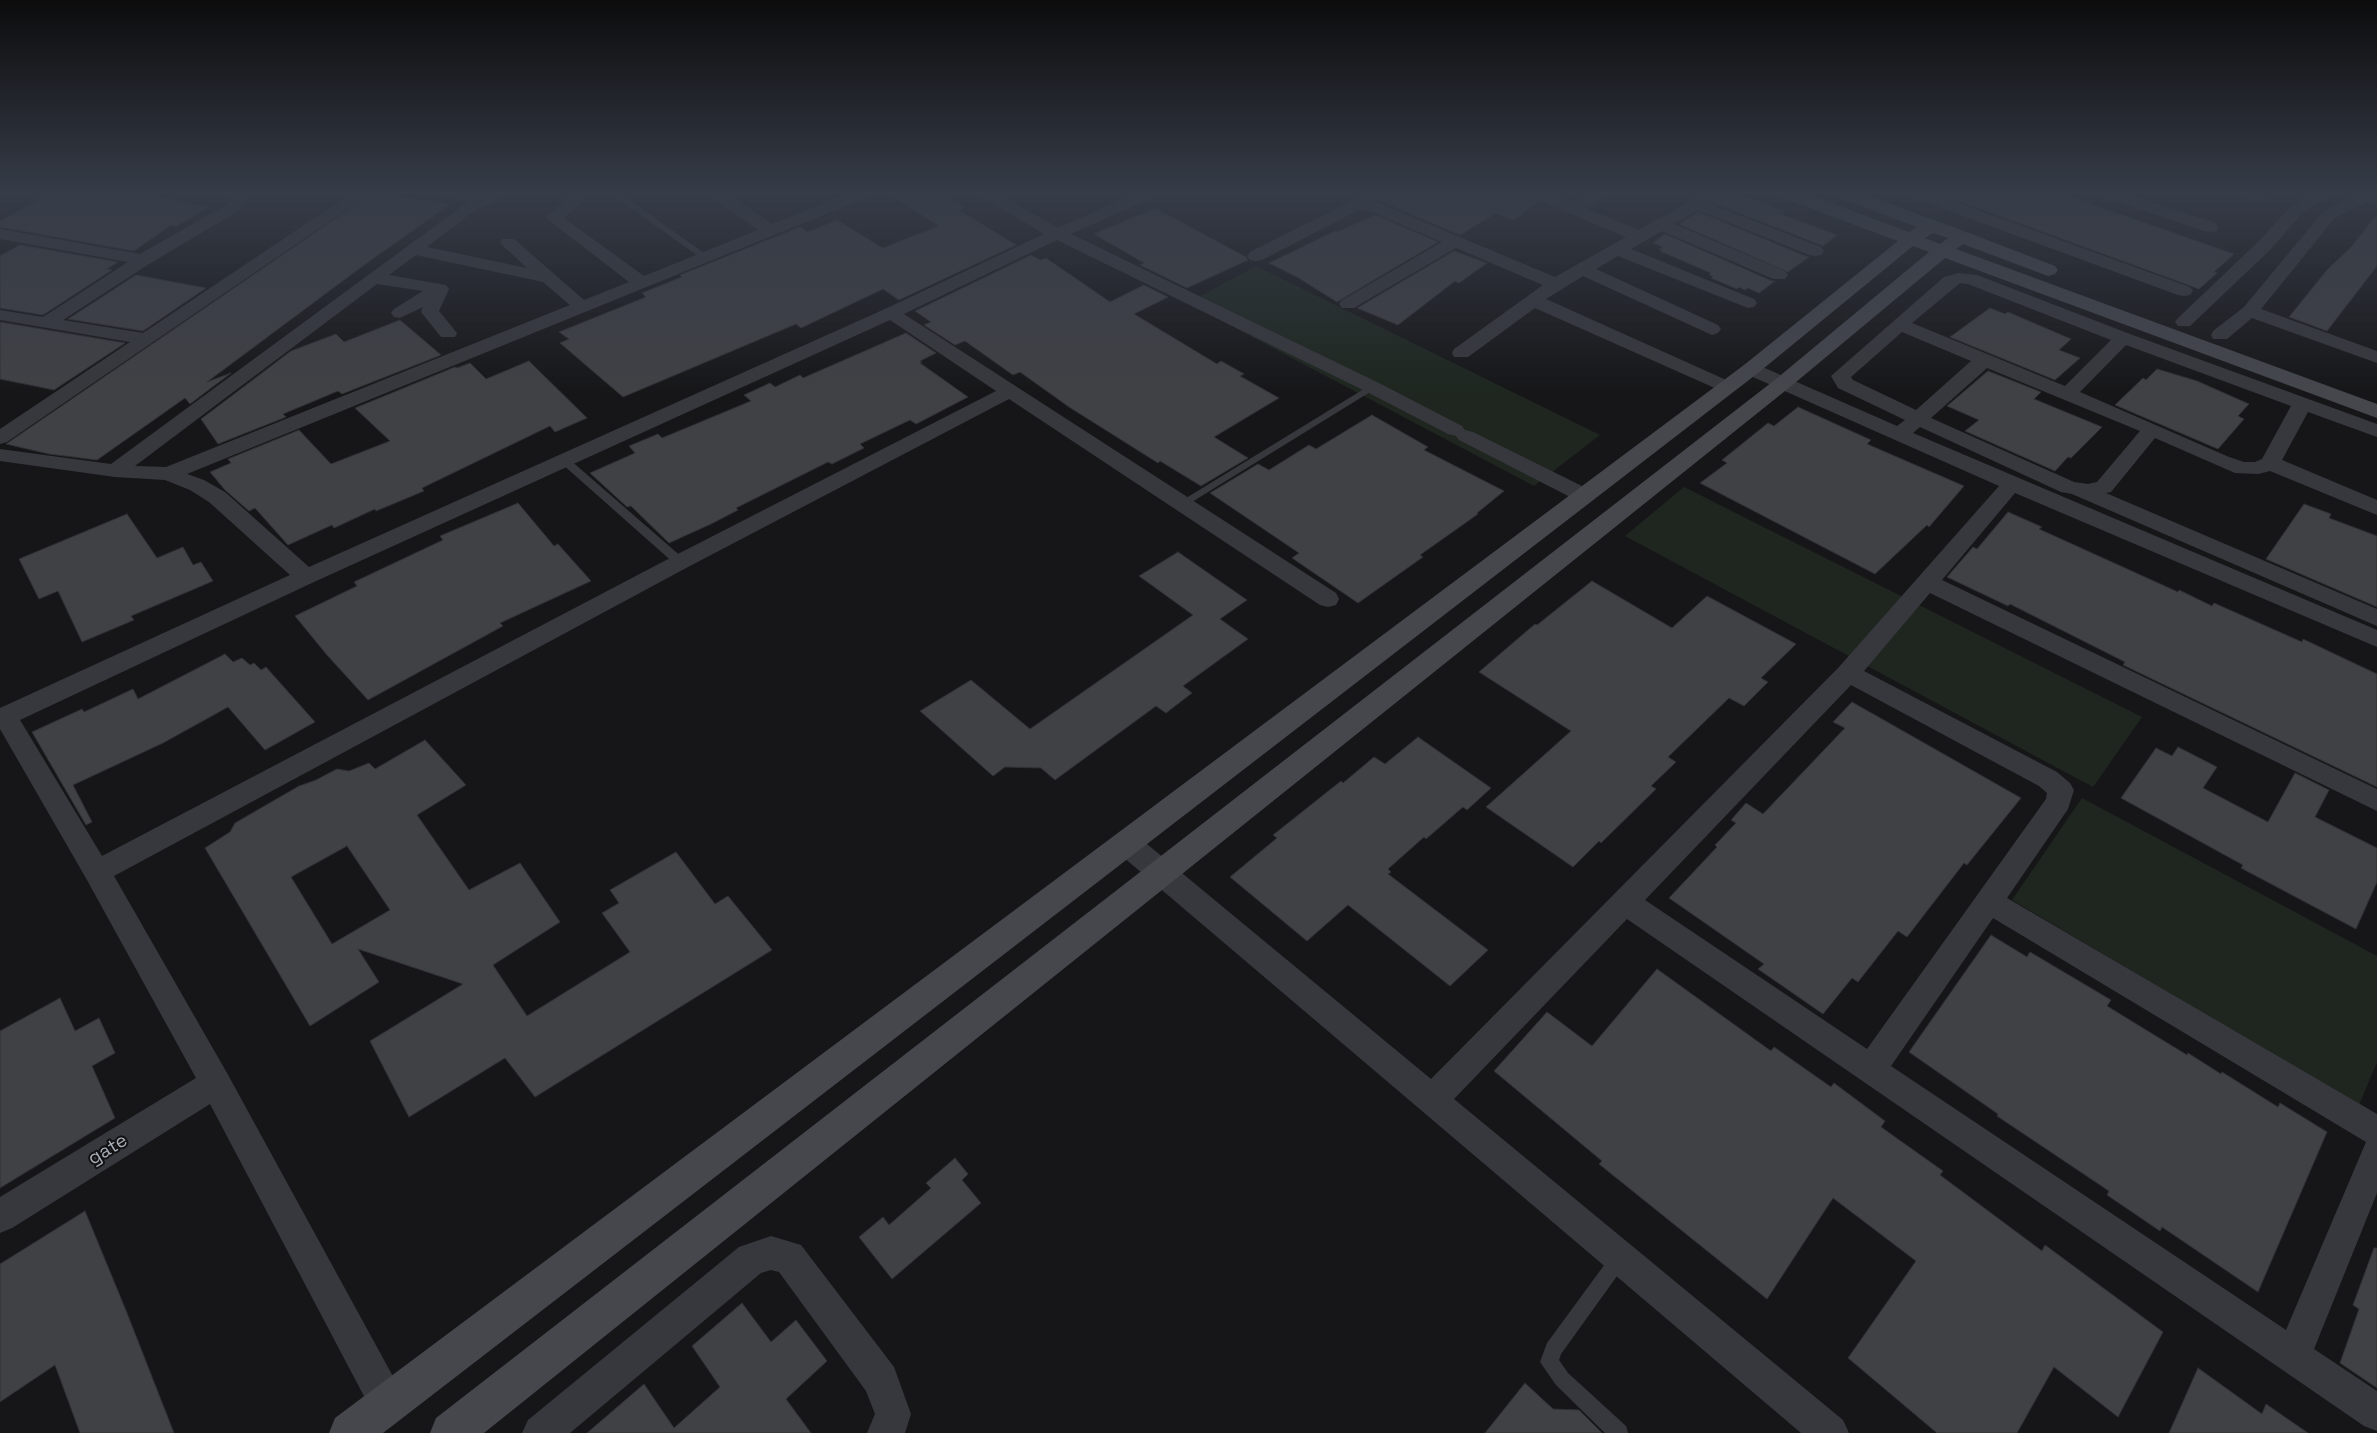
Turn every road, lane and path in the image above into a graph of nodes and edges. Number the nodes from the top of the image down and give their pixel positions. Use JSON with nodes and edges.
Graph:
{"nodes":[{"id":1,"x":143,"y":260,"type":"edge"},
{"id":2,"x":265,"y":260,"type":"edge"},
{"id":3,"x":399,"y":260,"type":"edge"},
{"id":4,"x":464,"y":260,"type":"edge"},
{"id":5,"x":526,"y":260,"type":"edge"},
{"id":6,"x":612,"y":260,"type":"edge"},
{"id":7,"x":695,"y":260,"type":"edge"},
{"id":8,"x":1003,"y":260,"type":"edge"},
{"id":9,"x":1110,"y":260,"type":"edge"},
{"id":10,"x":1423,"y":260,"type":"edge"},
{"id":11,"x":1497,"y":260,"type":"edge"},
{"id":12,"x":1598,"y":260,"type":"edge"},
{"id":13,"x":1643,"y":260,"type":"edge"},
{"id":14,"x":1744,"y":260,"type":"edge"},
{"id":15,"x":1899,"y":260,"type":"edge"},
{"id":16,"x":1907,"y":260,"type":"edge"},
{"id":17,"x":1982,"y":260,"type":"edge"},
{"id":18,"x":2022,"y":260,"type":"edge"},
{"id":19,"x":2098,"y":260,"type":"edge"},
{"id":20,"x":2249,"y":260,"type":"edge"},
{"id":21,"x":2292,"y":260,"type":"edge"},
{"id":22,"x":1582,"y":269,"type":"junction"},
{"id":23,"x":1779,"y":275,"type":"dead end"},
{"id":24,"x":375,"y":278,"type":"junction"},
{"id":25,"x":547,"y":278,"type":"junction"},
{"id":26,"x":642,"y":282,"type":"junction"},
{"id":27,"x":1556,"y":284,"type":"junction"},
{"id":28,"x":440,"y":289,"type":"junction"},
{"id":29,"x":2184,"y":291,"type":"dead end"},
{"id":30,"x":1535,"y":301,"type":"junction"},
{"id":31,"x":1748,"y":303,"type":"dead end"},
{"id":32,"x":1348,"y":304,"type":"dead end"},
{"id":33,"x":581,"y":306,"type":"junction"},
{"id":34,"x":2250,"y":311,"type":"junction"},
{"id":35,"x":891,"y":313,"type":"junction"},
{"id":36,"x":400,"y":314,"type":"dead end"},
{"id":37,"x":0,"y":316,"type":"edge"},
{"id":38,"x":2184,"y":322,"type":"junction"},
{"id":39,"x":46,"y":323,"type":"junction"},
{"id":40,"x":1900,"y":325,"type":"junction"},
{"id":41,"x":1712,"y":328,"type":"dead end"},
{"id":42,"x":448,"y":333,"type":"dead end"},
{"id":43,"x":2220,"y":335,"type":"junction"},
{"id":44,"x":2123,"y":338,"type":"junction"},
{"id":45,"x":145,"y":339,"type":"junction"},
{"id":46,"x":1461,"y":353,"type":"dead end"},
{"id":47,"x":2377,"y":356,"type":"edge"},
{"id":48,"x":1984,"y":360,"type":"junction"},
{"id":49,"x":1751,"y":368,"type":"junction"},
{"id":50,"x":1783,"y":383,"type":"junction"},
{"id":51,"x":1372,"y":387,"type":"junction"},
{"id":52,"x":1726,"y":387,"type":"junction"},
{"id":53,"x":1010,"y":391,"type":"junction"},
{"id":54,"x":2377,"y":392,"type":"edge"},
{"id":55,"x":2068,"y":394,"type":"junction"},
{"id":56,"x":2298,"y":402,"type":"junction"},
{"id":57,"x":2377,"y":411,"type":"edge"},
{"id":58,"x":1918,"y":419,"type":"junction"},
{"id":59,"x":2152,"y":429,"type":"junction"},
{"id":60,"x":2377,"y":431,"type":"edge"},
{"id":61,"x":1900,"y":434,"type":"junction"},
{"id":62,"x":0,"y":438,"type":"edge"},
{"id":63,"x":0,"y":455,"type":"edge"},
{"id":64,"x":565,"y":461,"type":"junction"},
{"id":65,"x":2270,"y":463,"type":"junction"},
{"id":66,"x":115,"y":471,"type":"junction"},
{"id":67,"x":168,"y":474,"type":"junction"},
{"id":68,"x":2012,"y":484,"type":"junction"},
{"id":69,"x":2078,"y":489,"type":"junction"},
{"id":70,"x":1583,"y":495,"type":"junction"},
{"id":71,"x":1183,"y":503,"type":"junction"},
{"id":72,"x":2377,"y":508,"type":"edge"},
{"id":73,"x":680,"y":562,"type":"junction"},
{"id":74,"x":306,"y":577,"type":"junction"},
{"id":75,"x":1927,"y":582,"type":"junction"},
{"id":76,"x":1328,"y":598,"type":"dead end"},
{"id":77,"x":2377,"y":618,"type":"edge"},
{"id":78,"x":2377,"y":639,"type":"edge"},
{"id":79,"x":1848,"y":673,"type":"junction"},
{"id":80,"x":2,"y":718,"type":"edge"},
{"id":81,"x":2377,"y":801,"type":"edge"},
{"id":82,"x":1126,"y":844,"type":"junction"},
{"id":83,"x":97,"y":872,"type":"junction"},
{"id":84,"x":1161,"y":873,"type":"junction"},
{"id":85,"x":1989,"y":901,"type":"junction"},
{"id":86,"x":1625,"y":902,"type":"junction"},
{"id":87,"x":1871,"y":1069,"type":"junction"},
{"id":88,"x":216,"y":1083,"type":"junction"},
{"id":89,"x":1433,"y":1099,"type":"junction"},
{"id":90,"x":2377,"y":1131,"type":"edge"},
{"id":91,"x":2377,"y":1154,"type":"edge"},
{"id":92,"x":0,"y":1216,"type":"edge"},
{"id":93,"x":1621,"y":1257,"type":"junction"},
{"id":94,"x":2293,"y":1355,"type":"junction"},
{"id":95,"x":388,"y":1404,"type":"junction"},
{"id":96,"x":2377,"y":1412,"type":"edge"},
{"id":97,"x":350,"y":1433,"type":"edge"},
{"id":98,"x":451,"y":1433,"type":"edge"},
{"id":99,"x":542,"y":1433,"type":"edge"},
{"id":100,"x":886,"y":1433,"type":"edge"},
{"id":101,"x":1619,"y":1433,"type":"edge"},
{"id":102,"x":1830,"y":1433,"type":"edge"}],
"edges":[{"from":1,"to":39,"type":"street"},
{"from":2,"to":45,"type":"street"},
{"from":3,"to":24,"type":"street"},
{"from":4,"to":25,"type":"street"},
{"from":5,"to":25,"type":"street"},
{"from":6,"to":26,"type":"street"},
{"from":7,"to":26,"type":"street"},
{"from":8,"to":35,"type":"street"},
{"from":9,"to":51,"type":"street"},
{"from":10,"to":32,"type":"street"},
{"from":11,"to":27,"type":"street"},
{"from":12,"to":22,"type":"street"},
{"from":13,"to":31,"type":"street"},
{"from":14,"to":23,"type":"street"},
{"from":15,"to":49,"type":"street"},
{"from":16,"to":50,"type":"street"},
{"from":17,"to":57,"type":"street"},
{"from":18,"to":38,"type":"street"},
{"from":19,"to":29,"type":"street"},
{"from":20,"to":38,"type":"street"},
{"from":21,"to":34,"type":"street"},
{"from":22,"to":27,"type":"street"},
{"from":22,"to":41,"type":"street"},
{"from":24,"to":28,"type":"street"},
{"from":24,"to":66,"type":"street"},
{"from":25,"to":33,"type":"street"},
{"from":26,"to":33,"type":"street"},
{"from":27,"to":30,"type":"street"},
{"from":28,"to":36,"type":"street"},
{"from":28,"to":42,"type":"street"},
{"from":30,"to":46,"type":"street"},
{"from":30,"to":52,"type":"street"},
{"from":33,"to":67,"type":"street"},
{"from":34,"to":43,"type":"street"},
{"from":34,"to":47,"type":"street"},
{"from":35,"to":53,"type":"street"},
{"from":35,"to":64,"type":"street"},
{"from":37,"to":39,"type":"street"},
{"from":38,"to":43,"type":"street"},
{"from":39,"to":45,"type":"street"},
{"from":40,"to":44,"type":"street"},
{"from":40,"to":48,"type":"street"},
{"from":40,"to":58,"type":"street"},
{"from":43,"to":54,"type":"street"},
{"from":44,"to":55,"type":"street"},
{"from":44,"to":56,"type":"street"},
{"from":45,"to":62,"type":"street"},
{"from":48,"to":55,"type":"street"},
{"from":48,"to":58,"type":"street"},
{"from":49,"to":50,"type":"street"},
{"from":49,"to":52,"type":"street"},
{"from":50,"to":61,"type":"street"},
{"from":50,"to":84,"type":"street"},
{"from":51,"to":70,"type":"street"},
{"from":51,"to":71,"type":"lane"},
{"from":52,"to":70,"type":"street"},
{"from":53,"to":71,"type":"street"},
{"from":53,"to":73,"type":"street"},
{"from":55,"to":59,"type":"street"},
{"from":56,"to":60,"type":"street"},
{"from":56,"to":65,"type":"street"},
{"from":58,"to":61,"type":"street"},
{"from":58,"to":69,"type":"street"},
{"from":59,"to":65,"type":"street"},
{"from":59,"to":69,"type":"street"},
{"from":61,"to":68,"type":"street"},
{"from":63,"to":66,"type":"street"},
{"from":64,"to":73,"type":"lane"},
{"from":64,"to":74,"type":"street"},
{"from":65,"to":72,"type":"street"},
{"from":66,"to":67,"type":"street"},
{"from":67,"to":74,"type":"street"},
{"from":68,"to":75,"type":"street"},
{"from":68,"to":78,"type":"street"},
{"from":69,"to":77,"type":"street"},
{"from":70,"to":82,"type":"street"},
{"from":71,"to":76,"type":"street"},
{"from":73,"to":83,"type":"street"},
{"from":74,"to":80,"type":"street"},
{"from":75,"to":79,"type":"street"},
{"from":75,"to":81,"type":"street"},
{"from":79,"to":85,"type":"street"},
{"from":79,"to":86,"type":"street"},
{"from":80,"to":83,"type":"street"},
{"from":82,"to":84,"type":"street"},
{"from":82,"to":95,"type":"street"},
{"from":83,"to":88,"type":"street"},
{"from":84,"to":89,"type":"street"},
{"from":84,"to":98,"type":"street"},
{"from":85,"to":87,"type":"street"},
{"from":85,"to":90,"type":"street"},
{"from":86,"to":87,"type":"street"},
{"from":86,"to":89,"type":"street"},
{"from":87,"to":94,"type":"street"},
{"from":88,"to":92,"type":"street","name":"gate"},
{"from":88,"to":95,"type":"street"},
{"from":89,"to":93,"type":"street"},
{"from":91,"to":94,"type":"street"},
{"from":93,"to":101,"type":"lane"},
{"from":93,"to":102,"type":"street"},
{"from":94,"to":96,"type":"street"},
{"from":95,"to":97,"type":"street"},
{"from":99,"to":100,"type":"street"}]}
